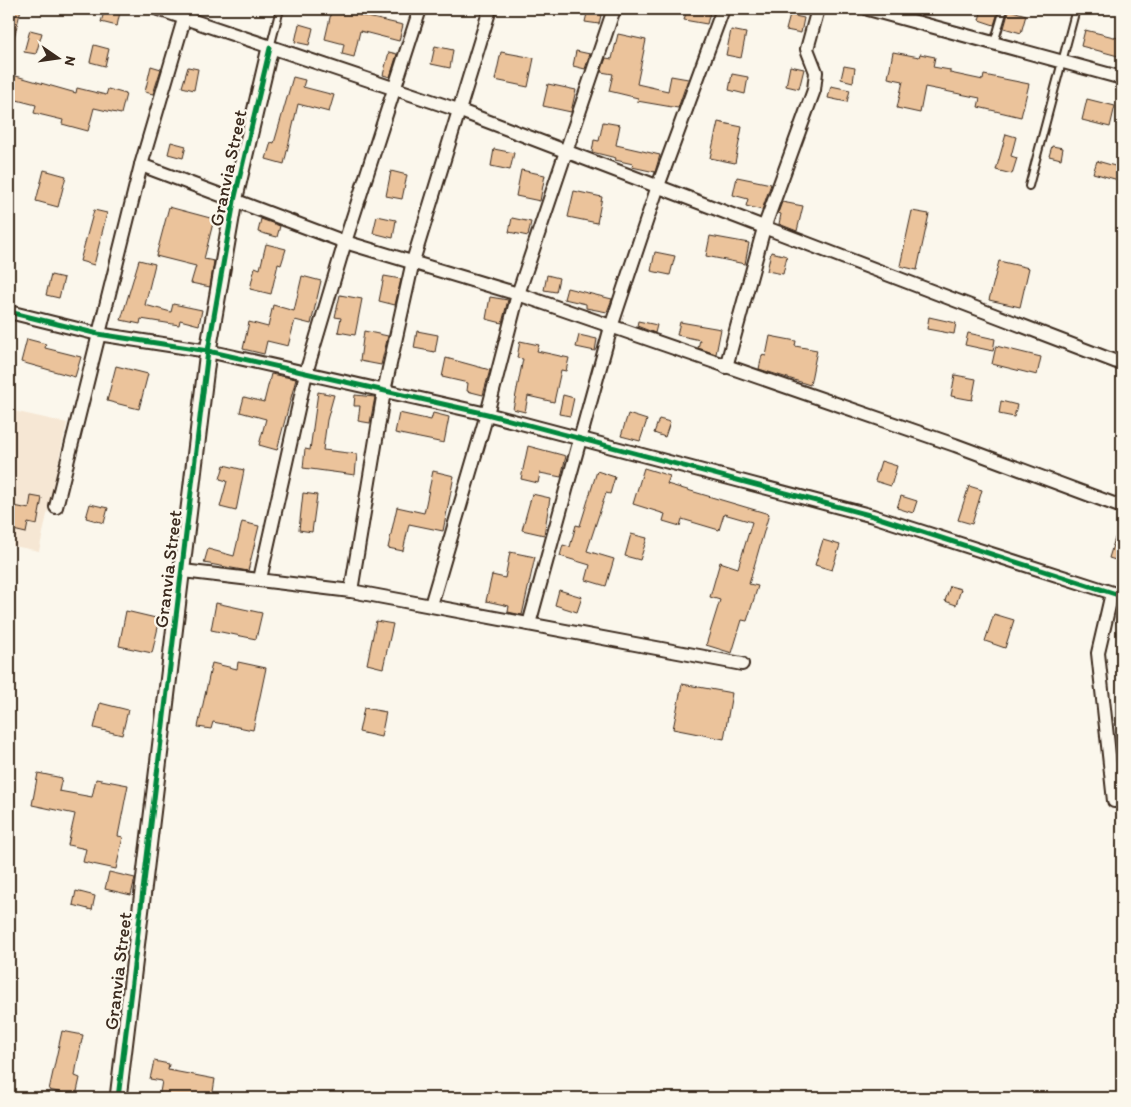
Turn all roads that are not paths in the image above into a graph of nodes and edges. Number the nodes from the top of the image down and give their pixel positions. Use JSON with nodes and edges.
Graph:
{"nodes":[{"id":1,"x":158,"y":9,"type":"edge"},
{"id":2,"x":280,"y":9,"type":"edge"},
{"id":3,"x":420,"y":9,"type":"edge"},
{"id":4,"x":490,"y":9,"type":"edge"},
{"id":5,"x":614,"y":9,"type":"edge"},
{"id":6,"x":723,"y":9,"type":"edge"},
{"id":7,"x":818,"y":9,"type":"edge"},
{"id":8,"x":868,"y":9,"type":"edge"},
{"id":9,"x":1004,"y":9,"type":"edge"},
{"id":10,"x":1076,"y":9,"type":"edge"},
{"id":11,"x":186,"y":13,"type":"edge"},
{"id":12,"x":994,"y":43,"type":"junction"},
{"id":13,"x":270,"y":48,"type":"junction"},
{"id":14,"x":1063,"y":62,"type":"junction"},
{"id":15,"x":1122,"y":78,"type":"edge"},
{"id":16,"x":396,"y":90,"type":"junction"},
{"id":17,"x":458,"y":110,"type":"junction"},
{"id":18,"x":565,"y":153,"type":"junction"},
{"id":19,"x":141,"y":165,"type":"junction"},
{"id":20,"x":658,"y":186,"type":"junction"},
{"id":21,"x":1029,"y":186,"type":"dead end"},
{"id":22,"x":234,"y":201,"type":"junction"},
{"id":23,"x":764,"y":228,"type":"junction"},
{"id":24,"x":345,"y":242,"type":"junction"},
{"id":25,"x":413,"y":261,"type":"junction"},
{"id":26,"x":518,"y":294,"type":"junction"},
{"id":27,"x":9,"y":312,"type":"edge"},
{"id":28,"x":611,"y":327,"type":"junction"},
{"id":29,"x":98,"y":334,"type":"junction"},
{"id":30,"x":208,"y":351,"type":"junction"},
{"id":31,"x":1122,"y":364,"type":"edge"},
{"id":32,"x":726,"y":368,"type":"junction"},
{"id":33,"x":306,"y":373,"type":"junction"},
{"id":34,"x":384,"y":391,"type":"junction"},
{"id":35,"x":487,"y":414,"type":"junction"},
{"id":36,"x":579,"y":440,"type":"junction"},
{"id":37,"x":56,"y":507,"type":"dead end"},
{"id":38,"x":1122,"y":507,"type":"edge"},
{"id":39,"x":183,"y":571,"type":"junction"},
{"id":40,"x":260,"y":579,"type":"junction"},
{"id":41,"x":351,"y":591,"type":"junction"},
{"id":42,"x":1117,"y":594,"type":"edge"},
{"id":43,"x":431,"y":605,"type":"junction"},
{"id":44,"x":529,"y":624,"type":"junction"},
{"id":45,"x":742,"y":664,"type":"dead end"},
{"id":46,"x":1114,"y":801,"type":"dead end"},
{"id":47,"x":118,"y":1098,"type":"edge"}],
"edges":[{"from":1,"to":11,"type":"street"},
{"from":2,"to":13,"type":"lane"},
{"from":3,"to":16,"type":"street"},
{"from":4,"to":17,"type":"street"},
{"from":5,"to":18,"type":"street"},
{"from":6,"to":20,"type":"street"},
{"from":7,"to":23,"type":"street"},
{"from":8,"to":12,"type":"street"},
{"from":9,"to":12,"type":"lane"},
{"from":10,"to":14,"type":"lane"},
{"from":11,"to":13,"type":"street"},
{"from":11,"to":19,"type":"street"},
{"from":12,"to":14,"type":"street"},
{"from":13,"to":16,"type":"street"},
{"from":13,"to":22,"type":"street","name":"Granvia Street"},
{"from":14,"to":15,"type":"street"},
{"from":14,"to":21,"type":"lane"},
{"from":16,"to":17,"type":"street"},
{"from":16,"to":24,"type":"street"},
{"from":17,"to":18,"type":"street"},
{"from":17,"to":25,"type":"street"},
{"from":18,"to":20,"type":"street"},
{"from":18,"to":26,"type":"street"},
{"from":19,"to":22,"type":"street"},
{"from":19,"to":29,"type":"street"},
{"from":20,"to":23,"type":"street"},
{"from":20,"to":28,"type":"street"},
{"from":22,"to":24,"type":"street"},
{"from":22,"to":30,"type":"street","name":"Granvia Street"},
{"from":23,"to":31,"type":"street"},
{"from":23,"to":32,"type":"street"},
{"from":24,"to":25,"type":"street"},
{"from":24,"to":33,"type":"street"},
{"from":25,"to":26,"type":"street"},
{"from":25,"to":34,"type":"street"},
{"from":26,"to":28,"type":"street"},
{"from":26,"to":35,"type":"street"},
{"from":27,"to":29,"type":"street"},
{"from":28,"to":32,"type":"street"},
{"from":28,"to":36,"type":"street"},
{"from":29,"to":30,"type":"street"},
{"from":29,"to":37,"type":"street"},
{"from":30,"to":33,"type":"street"},
{"from":30,"to":39,"type":"street","name":"Granvia Street"},
{"from":32,"to":38,"type":"street"},
{"from":33,"to":34,"type":"street"},
{"from":33,"to":40,"type":"street"},
{"from":34,"to":35,"type":"street"},
{"from":34,"to":41,"type":"street"},
{"from":35,"to":36,"type":"street"},
{"from":35,"to":43,"type":"street"},
{"from":36,"to":42,"type":"street"},
{"from":36,"to":44,"type":"street"},
{"from":39,"to":40,"type":"street"},
{"from":39,"to":47,"type":"street","name":"Granvia Street"},
{"from":40,"to":41,"type":"street"},
{"from":41,"to":43,"type":"street"},
{"from":42,"to":46,"type":"street"},
{"from":43,"to":44,"type":"street"},
{"from":44,"to":45,"type":"street"}]}
